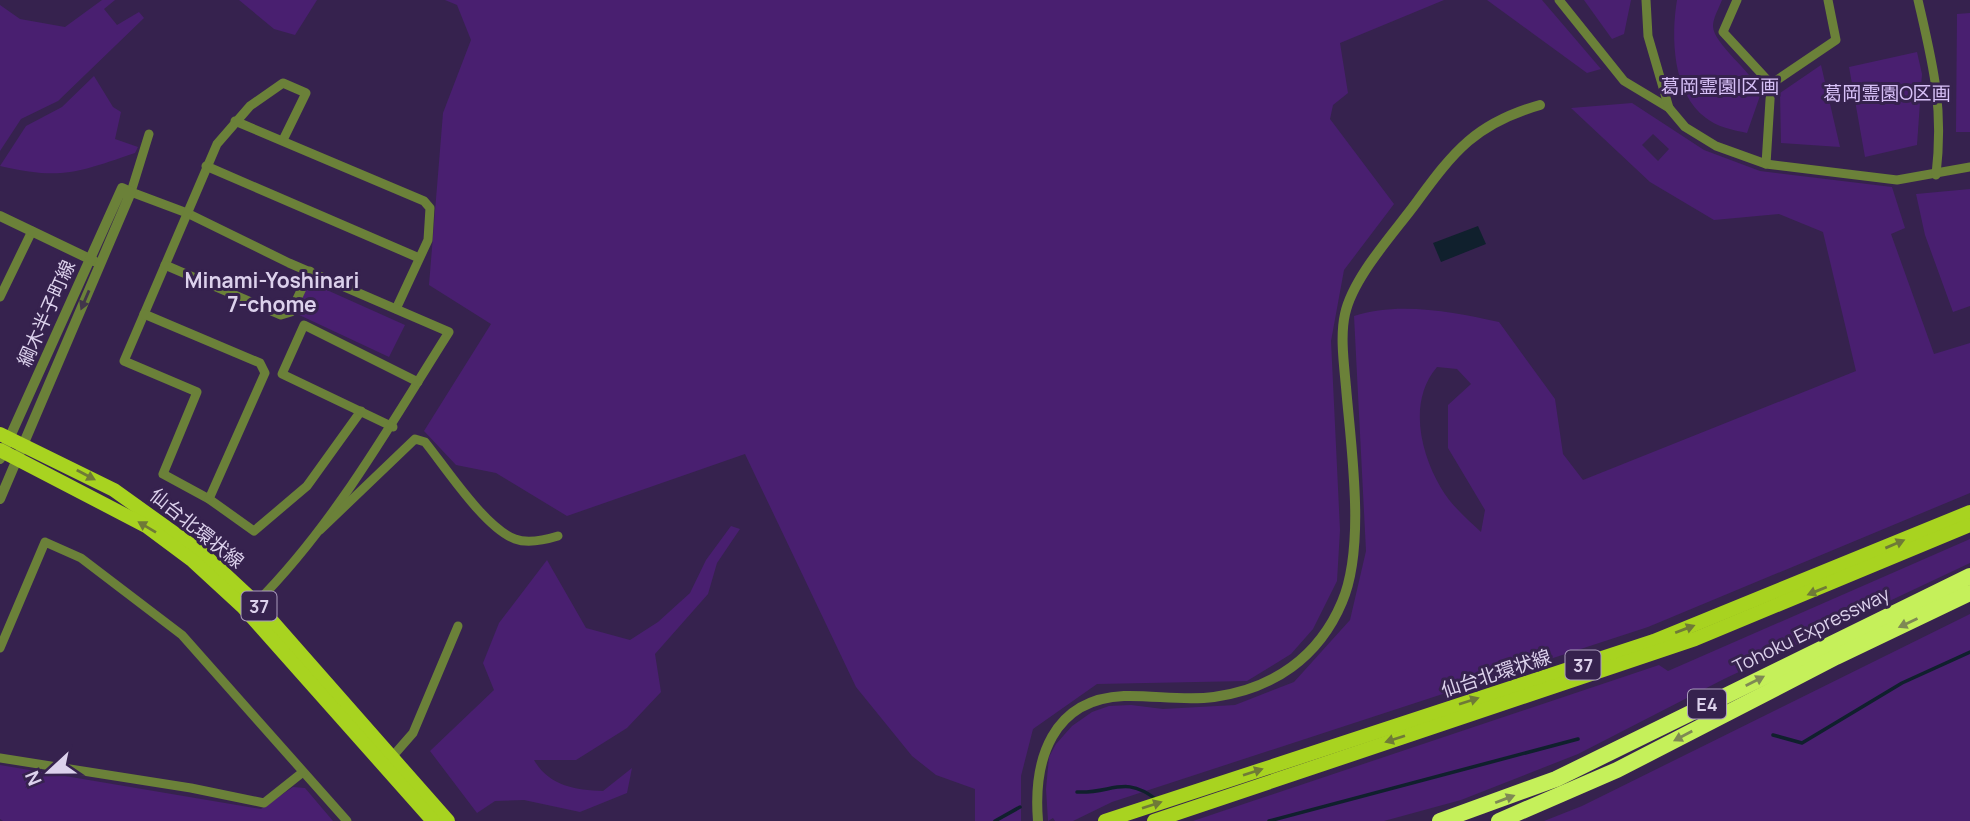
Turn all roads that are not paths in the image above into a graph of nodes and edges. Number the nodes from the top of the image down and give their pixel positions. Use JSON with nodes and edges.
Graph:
{"nodes":[{"id":1,"x":1559,"y":0,"type":"edge"},
{"id":2,"x":1646,"y":0,"type":"edge"},
{"id":3,"x":1737,"y":0,"type":"edge"},
{"id":4,"x":1828,"y":0,"type":"edge"},
{"id":5,"x":1918,"y":0,"type":"edge"},
{"id":6,"x":1771,"y":84,"type":"junction"},
{"id":7,"x":1540,"y":105,"type":"dead end"},
{"id":8,"x":1669,"y":108,"type":"junction"},
{"id":9,"x":235,"y":121,"type":"junction"},
{"id":10,"x":149,"y":134,"type":"dead end"},
{"id":11,"x":283,"y":140,"type":"junction"},
{"id":12,"x":1766,"y":163,"type":"junction"},
{"id":13,"x":206,"y":166,"type":"junction"},
{"id":14,"x":1970,"y":167,"type":"edge"},
{"id":15,"x":1936,"y":174,"type":"junction"},
{"id":16,"x":131,"y":192,"type":"junction"},
{"id":17,"x":187,"y":213,"type":"junction"},
{"id":18,"x":0,"y":216,"type":"edge"},
{"id":19,"x":32,"y":231,"type":"junction"},
{"id":20,"x":419,"y":258,"type":"junction"},
{"id":21,"x":95,"y":261,"type":"junction"},
{"id":22,"x":165,"y":265,"type":"junction"},
{"id":23,"x":310,"y":271,"type":"junction"},
{"id":24,"x":3,"y":282,"type":"edge"},
{"id":25,"x":0,"y":297,"type":"edge"},
{"id":26,"x":396,"y":309,"type":"junction"},
{"id":27,"x":144,"y":314,"type":"junction"},
{"id":28,"x":418,"y":382,"type":"junction"},
{"id":29,"x":361,"y":411,"type":"junction"},
{"id":30,"x":393,"y":427,"type":"junction"},
{"id":31,"x":5,"y":436,"type":"edge"},
{"id":32,"x":24,"y":445,"type":"junction"},
{"id":33,"x":1,"y":454,"type":"edge"},
{"id":34,"x":18,"y":459,"type":"junction"},
{"id":35,"x":0,"y":499,"type":"edge"},
{"id":36,"x":209,"y":499,"type":"junction"},
{"id":37,"x":1970,"y":512,"type":"edge"},
{"id":38,"x":1970,"y":525,"type":"edge"},
{"id":39,"x":314,"y":534,"type":"junction"},
{"id":40,"x":558,"y":536,"type":"dead end"},
{"id":41,"x":1970,"y":576,"type":"edge"},
{"id":42,"x":1970,"y":593,"type":"edge"},
{"id":43,"x":256,"y":603,"type":"junction"},
{"id":44,"x":458,"y":626,"type":"dead end"},
{"id":45,"x":0,"y":648,"type":"edge"},
{"id":46,"x":392,"y":757,"type":"junction"},
{"id":47,"x":0,"y":758,"type":"edge"},
{"id":48,"x":303,"y":772,"type":"junction"},
{"id":49,"x":1111,"y":818,"type":"edge"},
{"id":50,"x":347,"y":821,"type":"edge"},
{"id":51,"x":433,"y":821,"type":"edge"},
{"id":52,"x":448,"y":821,"type":"edge"},
{"id":53,"x":1038,"y":821,"type":"edge"},
{"id":54,"x":1154,"y":821,"type":"edge"},
{"id":55,"x":1440,"y":821,"type":"edge"},
{"id":56,"x":1499,"y":821,"type":"edge"}],
"edges":[{"from":1,"to":8,"type":"street"},
{"from":2,"to":8,"type":"street"},
{"from":3,"to":6,"type":"street"},
{"from":4,"to":6,"type":"street"},
{"from":5,"to":15,"type":"street"},
{"from":6,"to":12,"type":"street"},
{"from":7,"to":53,"type":"street"},
{"from":8,"to":12,"type":"street"},
{"from":9,"to":11,"type":"street"},
{"from":9,"to":11,"type":"street"},
{"from":9,"to":13,"type":"street"},
{"from":10,"to":16,"type":"street"},
{"from":11,"to":20,"type":"street"},
{"from":12,"to":15,"type":"street"},
{"from":13,"to":17,"type":"street"},
{"from":13,"to":20,"type":"street"},
{"from":14,"to":15,"type":"street"},
{"from":16,"to":17,"type":"street"},
{"from":16,"to":21,"type":"street"},
{"from":17,"to":22,"type":"street"},
{"from":17,"to":23,"type":"street"},
{"from":18,"to":19,"type":"street","name":"綱木半子町線"},
{"from":19,"to":21,"type":"street","name":"綱木半子町線"},
{"from":19,"to":24,"type":"street"},
{"from":20,"to":26,"type":"street"},
{"from":21,"to":31,"type":"street","name":"綱木半子町線"},
{"from":21,"to":32,"type":"street","one_way":true},
{"from":22,"to":23,"type":"street"},
{"from":22,"to":27,"type":"street"},
{"from":23,"to":26,"type":"street"},
{"from":24,"to":25,"type":"street"},
{"from":26,"to":28,"type":"street"},
{"from":27,"to":36,"type":"street"},
{"from":27,"to":36,"type":"street"},
{"from":28,"to":29,"type":"street"},
{"from":28,"to":30,"type":"street"},
{"from":29,"to":30,"type":"street"},
{"from":29,"to":36,"type":"street"},
{"from":30,"to":39,"type":"street"},
{"from":31,"to":32,"type":"main road","name":"仙台北環状線","number":"37"},
{"from":31,"to":33,"type":"street","name":"綱木半子町線"},
{"from":32,"to":34,"type":"street"},
{"from":32,"to":43,"type":"main road","name":"仙台北環状線","number":"37","one_way":true},
{"from":33,"to":34,"type":"main road","name":"仙台北環状線","number":"37"},
{"from":34,"to":35,"type":"street"},
{"from":51,"to":34,"type":"main road","name":"仙台北環状線","number":"37","one_way":true},
{"from":49,"to":37,"type":"main road","name":"仙台北環状線","number":"37","one_way":true},
{"from":38,"to":54,"type":"main road","name":"仙台北環状線","number":"37","one_way":true},
{"from":39,"to":40,"type":"street"},
{"from":39,"to":43,"type":"street"},
{"from":55,"to":41,"type":"highway","name":"Tohoku Expressway","number":"E4","one_way":true},
{"from":42,"to":56,"type":"highway","name":"Tohoku Expressway","number":"E4","one_way":true},
{"from":43,"to":46,"type":"main road","name":"仙台北環状線","number":"37"},
{"from":44,"to":46,"type":"street"},
{"from":45,"to":48,"type":"street"},
{"from":46,"to":52,"type":"main road","name":"仙台北環状線","number":"37"},
{"from":47,"to":48,"type":"street"},
{"from":48,"to":50,"type":"street"}]}
